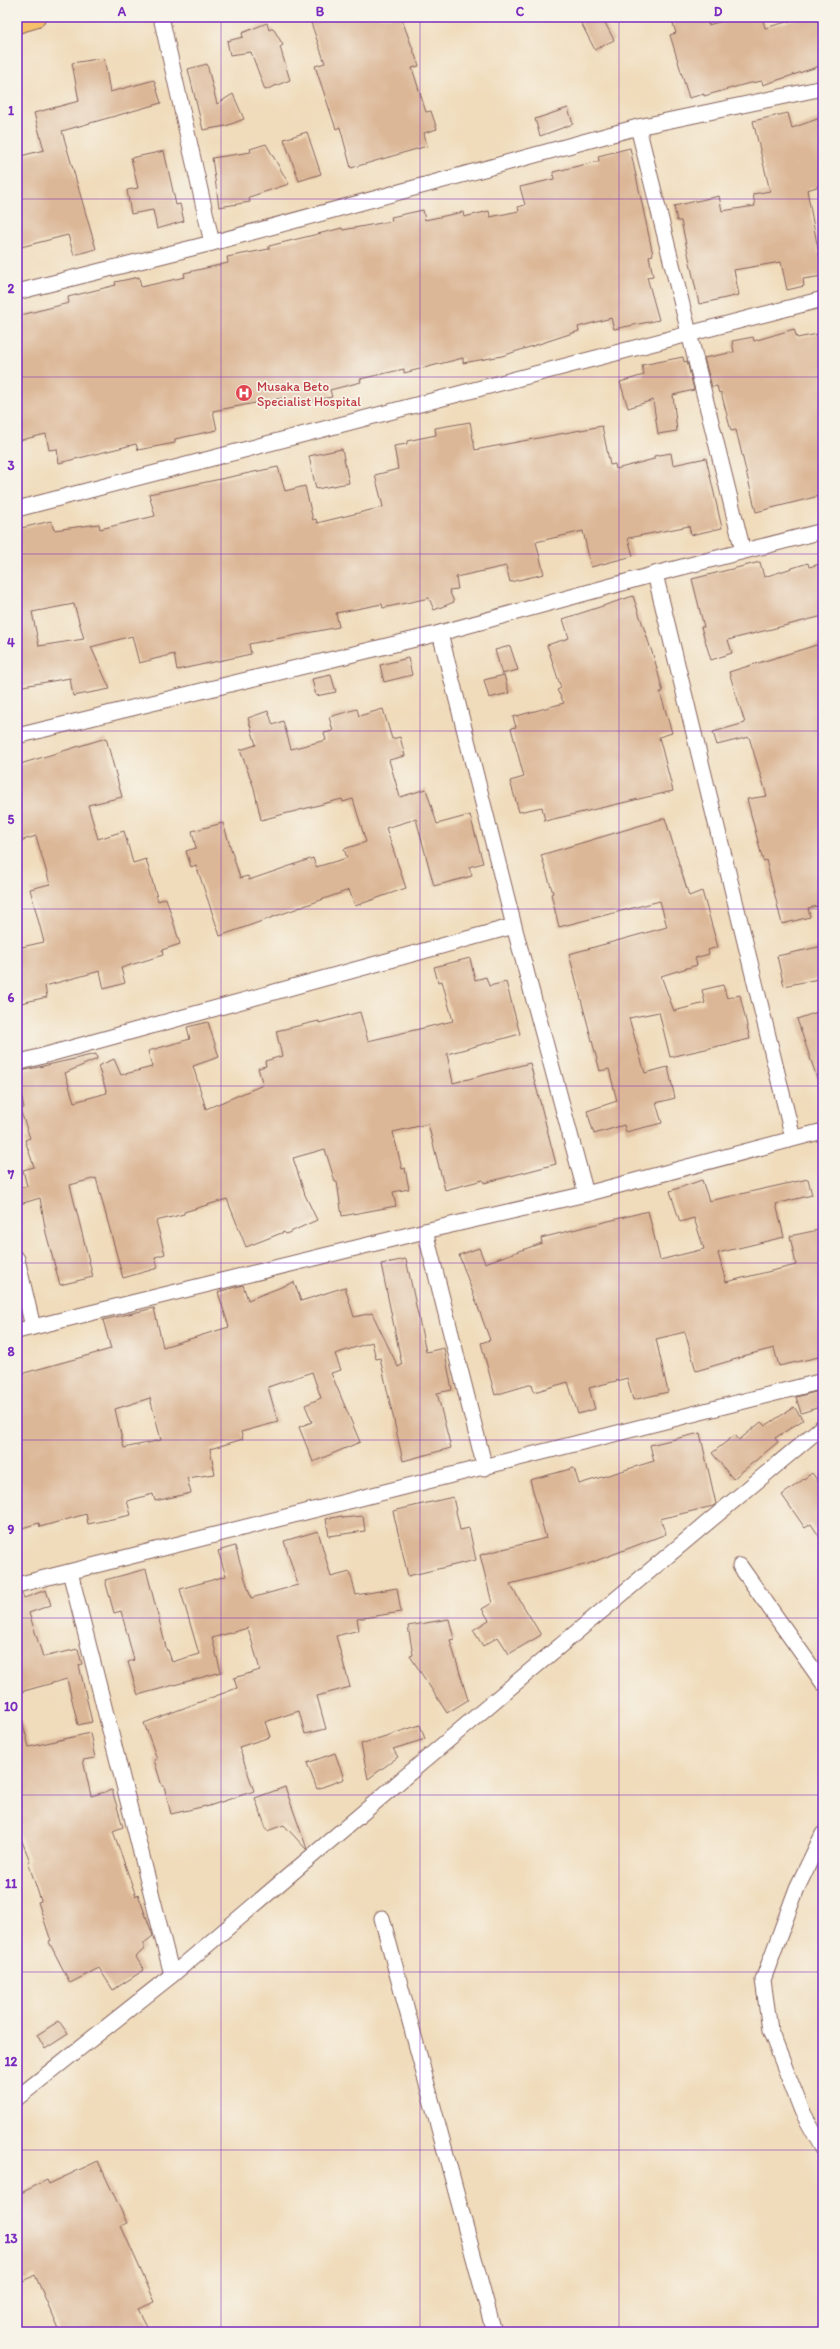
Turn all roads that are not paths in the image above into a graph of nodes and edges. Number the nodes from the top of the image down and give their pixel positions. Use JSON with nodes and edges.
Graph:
{"nodes":[{"id":1,"x":34,"y":17,"type":"edge"},
{"id":2,"x":161,"y":17,"type":"edge"},
{"id":3,"x":17,"y":22,"type":"edge"},
{"id":4,"x":823,"y":88,"type":"edge"},
{"id":5,"x":638,"y":128,"type":"junction"},
{"id":6,"x":212,"y":243,"type":"junction"},
{"id":7,"x":17,"y":292,"type":"edge"},
{"id":8,"x":823,"y":299,"type":"edge"},
{"id":9,"x":690,"y":332,"type":"junction"},
{"id":10,"x":17,"y":509,"type":"edge"},
{"id":11,"x":823,"y":530,"type":"edge"},
{"id":12,"x":743,"y":551,"type":"junction"},
{"id":13,"x":655,"y":574,"type":"junction"},
{"id":14,"x":440,"y":633,"type":"junction"},
{"id":15,"x":17,"y":736,"type":"edge"},
{"id":16,"x":514,"y":926,"type":"junction"},
{"id":17,"x":17,"y":1063,"type":"edge"},
{"id":18,"x":823,"y":1131,"type":"edge"},
{"id":19,"x":793,"y":1138,"type":"junction"},
{"id":20,"x":586,"y":1194,"type":"junction"},
{"id":21,"x":425,"y":1231,"type":"junction"},
{"id":22,"x":17,"y":1259,"type":"edge"},
{"id":23,"x":33,"y":1327,"type":"junction"},
{"id":24,"x":17,"y":1331,"type":"edge"},
{"id":25,"x":823,"y":1381,"type":"edge"},
{"id":26,"x":823,"y":1426,"type":"edge"},
{"id":27,"x":485,"y":1468,"type":"junction"},
{"id":28,"x":740,"y":1566,"type":"dead end"},
{"id":29,"x":70,"y":1572,"type":"junction"},
{"id":30,"x":17,"y":1585,"type":"edge"},
{"id":31,"x":823,"y":1683,"type":"edge"},
{"id":32,"x":823,"y":1834,"type":"edge"},
{"id":33,"x":382,"y":1918,"type":"dead end"},
{"id":34,"x":172,"y":1975,"type":"junction"},
{"id":35,"x":17,"y":2098,"type":"edge"},
{"id":36,"x":823,"y":2149,"type":"edge"},
{"id":37,"x":494,"y":2332,"type":"edge"}],
"edges":[{"from":1,"to":3,"type":"highway"},
{"from":2,"to":6,"type":"street"},
{"from":4,"to":5,"type":"street"},
{"from":5,"to":6,"type":"street"},
{"from":5,"to":9,"type":"street"},
{"from":6,"to":7,"type":"street"},
{"from":8,"to":9,"type":"street"},
{"from":9,"to":10,"type":"street"},
{"from":9,"to":12,"type":"street"},
{"from":11,"to":12,"type":"street"},
{"from":12,"to":13,"type":"street"},
{"from":13,"to":14,"type":"street"},
{"from":13,"to":19,"type":"street"},
{"from":14,"to":15,"type":"street"},
{"from":14,"to":16,"type":"street"},
{"from":16,"to":17,"type":"street"},
{"from":16,"to":20,"type":"street"},
{"from":18,"to":19,"type":"street"},
{"from":19,"to":20,"type":"street"},
{"from":20,"to":21,"type":"street"},
{"from":21,"to":23,"type":"street"},
{"from":21,"to":27,"type":"street"},
{"from":22,"to":23,"type":"street"},
{"from":23,"to":24,"type":"street"},
{"from":25,"to":27,"type":"street"},
{"from":26,"to":34,"type":"street"},
{"from":27,"to":29,"type":"street"},
{"from":28,"to":31,"type":"street"},
{"from":29,"to":30,"type":"street"},
{"from":29,"to":34,"type":"street"},
{"from":32,"to":36,"type":"street"},
{"from":33,"to":37,"type":"street"},
{"from":34,"to":35,"type":"street"}]}
